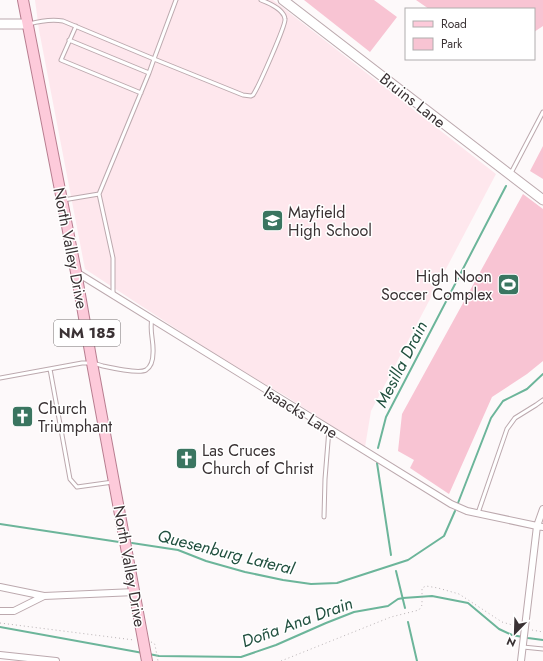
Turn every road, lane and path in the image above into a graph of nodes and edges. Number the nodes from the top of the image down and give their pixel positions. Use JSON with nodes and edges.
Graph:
{"nodes":[{"id":1,"x":23,"y":0,"type":"edge"},
{"id":2,"x":176,"y":0,"type":"edge"},
{"id":3,"x":261,"y":0,"type":"edge"},
{"id":4,"x":283,"y":0,"type":"edge"},
{"id":5,"x":0,"y":24,"type":"edge"},
{"id":6,"x":28,"y":24,"type":"junction"},
{"id":7,"x":76,"y":26,"type":"junction"},
{"id":8,"x":70,"y":40,"type":"junction"},
{"id":9,"x":154,"y":59,"type":"junction"},
{"id":10,"x":149,"y":73,"type":"junction"},
{"id":11,"x":141,"y":93,"type":"junction"},
{"id":12,"x":543,"y":112,"type":"edge"},
{"id":13,"x":510,"y":174,"type":"junction"},
{"id":14,"x":99,"y":194,"type":"junction"},
{"id":15,"x":62,"y":200,"type":"junction"},
{"id":16,"x":543,"y":200,"type":"edge"},
{"id":17,"x":76,"y":272,"type":"junction"},
{"id":18,"x":113,"y":295,"type":"junction"},
{"id":19,"x":152,"y":319,"type":"junction"},
{"id":20,"x":92,"y":363,"type":"junction"},
{"id":21,"x":50,"y":369,"type":"junction"},
{"id":22,"x":0,"y":378,"type":"edge"},
{"id":23,"x":543,"y":400,"type":"edge"},
{"id":24,"x":329,"y":429,"type":"junction"},
{"id":25,"x":114,"y":481,"type":"junction"},
{"id":26,"x":543,"y":510,"type":"edge"},
{"id":27,"x":478,"y":514,"type":"junction"},
{"id":28,"x":324,"y":518,"type":"dead end"},
{"id":29,"x":540,"y":527,"type":"edge"},
{"id":30,"x":0,"y":587,"type":"edge"},
{"id":31,"x":135,"y":592,"type":"junction"},
{"id":32,"x":44,"y":596,"type":"junction"},
{"id":33,"x":0,"y":611,"type":"edge"},
{"id":34,"x":0,"y":623,"type":"edge"},
{"id":35,"x":524,"y":629,"type":"junction"},
{"id":36,"x":543,"y":632,"type":"edge"},
{"id":37,"x":144,"y":642,"type":"junction"},
{"id":38,"x":523,"y":647,"type":"junction"},
{"id":39,"x":543,"y":649,"type":"edge"},
{"id":40,"x":0,"y":655,"type":"edge"},
{"id":41,"x":11,"y":659,"type":"edge"},
{"id":42,"x":56,"y":661,"type":"edge"},
{"id":43,"x":148,"y":661,"type":"edge"},
{"id":44,"x":158,"y":661,"type":"edge"},
{"id":45,"x":281,"y":661,"type":"edge"},
{"id":46,"x":521,"y":661,"type":"edge"}],
"edges":[{"from":1,"to":6,"type":"main road","name":"North Valley Drive","number":"NM 185"},
{"from":2,"to":9,"type":"lane"},
{"from":3,"to":9,"type":"lane"},
{"from":4,"to":13,"type":"street","name":"Bruins Lane"},
{"from":5,"to":6,"type":"street"},
{"from":6,"to":7,"type":"lane"},
{"from":6,"to":15,"type":"main road","name":"North Valley Drive","number":"NM 185"},
{"from":7,"to":8,"type":"lane"},
{"from":7,"to":9,"type":"lane"},
{"from":8,"to":10,"type":"lane"},
{"from":8,"to":11,"type":"lane"},
{"from":9,"to":10,"type":"lane"},
{"from":10,"to":11,"type":"lane"},
{"from":11,"to":14,"type":"lane"},
{"from":12,"to":13,"type":"lane"},
{"from":13,"to":16,"type":"street","name":"Bruins Lane"},
{"from":14,"to":15,"type":"lane"},
{"from":14,"to":18,"type":"lane"},
{"from":15,"to":17,"type":"main road","name":"North Valley Drive","number":"NM 185"},
{"from":17,"to":18,"type":"street","name":"Isaacks Lane"},
{"from":17,"to":20,"type":"main road","name":"North Valley Drive","number":"NM 185"},
{"from":18,"to":19,"type":"street","name":"Isaacks Lane"},
{"from":19,"to":20,"type":"lane"},
{"from":19,"to":24,"type":"street","name":"Isaacks Lane"},
{"from":20,"to":21,"type":"lane"},
{"from":20,"to":25,"type":"main road","name":"North Valley Drive","number":"NM 185"},
{"from":21,"to":22,"type":"lane"},
{"from":21,"to":25,"type":"lane"},
{"from":23,"to":27,"type":"lane"},
{"from":24,"to":27,"type":"street","name":"Isaacks Lane"},
{"from":24,"to":28,"type":"lane"},
{"from":25,"to":31,"type":"main road","name":"North Valley Drive","number":"NM 185"},
{"from":26,"to":29,"type":"street"},
{"from":27,"to":29,"type":"street","name":"Isaacks Lane"},
{"from":29,"to":35,"type":"street"},
{"from":30,"to":32,"type":"street"},
{"from":31,"to":32,"type":"street"},
{"from":31,"to":37,"type":"main road","name":"North Valley Drive","number":"NM 185"},
{"from":32,"to":33,"type":"street"},
{"from":34,"to":37,"type":"path"},
{"from":35,"to":36,"type":"path"},
{"from":35,"to":38,"type":"street"},
{"from":35,"to":45,"type":"path"},
{"from":37,"to":43,"type":"main road","name":"North Valley Drive","number":"NM 185"},
{"from":37,"to":44,"type":"path"},
{"from":38,"to":39,"type":"lane"},
{"from":38,"to":46,"type":"street"},
{"from":40,"to":41,"type":"street"},
{"from":41,"to":42,"type":"street"}]}
